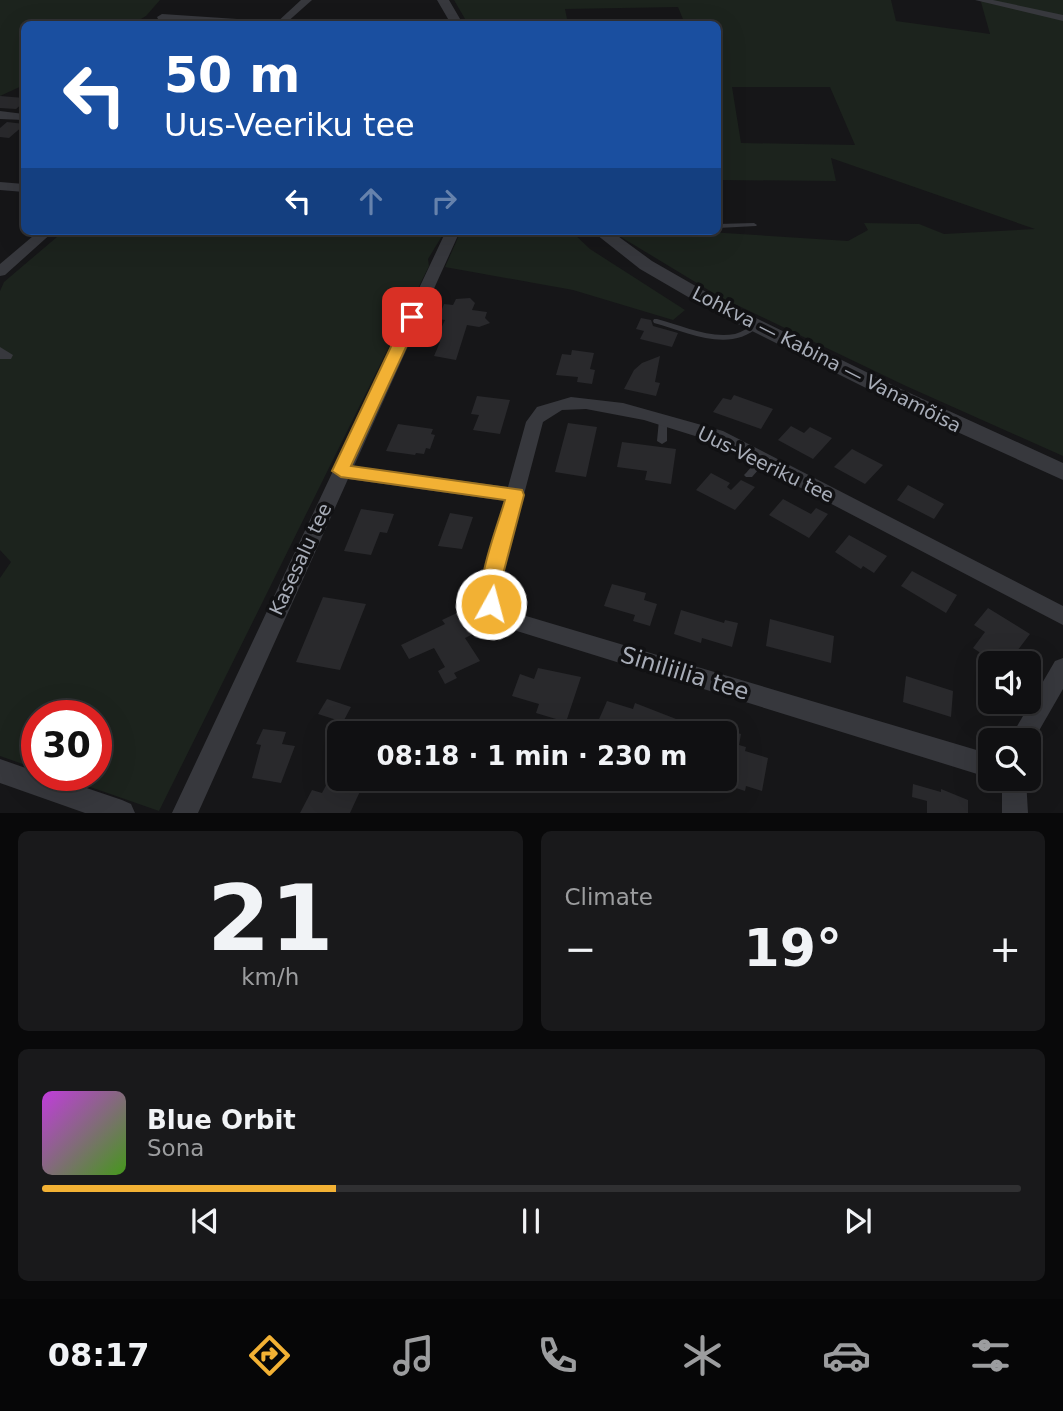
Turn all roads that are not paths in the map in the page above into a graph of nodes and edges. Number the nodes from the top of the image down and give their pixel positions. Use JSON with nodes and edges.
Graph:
{"nodes":[{"id":1,"x":306,"y":0,"type":"edge"},
{"id":2,"x":443,"y":0,"type":"edge"},
{"id":3,"x":981,"y":0,"type":"edge"},
{"id":4,"x":162,"y":17,"type":"dead end"},
{"id":5,"x":1063,"y":18,"type":"edge"},
{"id":6,"x":223,"y":21,"type":"edge"},
{"id":7,"x":283,"y":21,"type":"edge"},
{"id":8,"x":455,"y":21,"type":"edge"},
{"id":9,"x":0,"y":115,"type":"edge"},
{"id":10,"x":21,"y":117,"type":"edge"},
{"id":11,"x":0,"y":187,"type":"edge"},
{"id":12,"x":21,"y":188,"type":"edge"},
{"id":13,"x":754,"y":225,"type":"dead end"},
{"id":14,"x":721,"y":226,"type":"edge"},
{"id":15,"x":42,"y":235,"type":"edge"},
{"id":16,"x":451,"y":235,"type":"edge"},
{"id":17,"x":605,"y":235,"type":"edge"},
{"id":18,"x":0,"y":272,"type":"edge"},
{"id":19,"x":657,"y":321,"type":"dead end"},
{"id":20,"x":755,"y":326,"type":"junction"},
{"id":21,"x":663,"y":420,"type":"junction"},
{"id":22,"x":662,"y":441,"type":"dead end"},
{"id":23,"x":762,"y":460,"type":"junction"},
{"id":24,"x":341,"y":471,"type":"junction"},
{"id":25,"x":1063,"y":472,"type":"edge"},
{"id":26,"x":749,"y":475,"type":"dead end"},
{"id":27,"x":516,"y":495,"type":"junction"},
{"id":28,"x":1063,"y":616,"type":"edge"},
{"id":29,"x":1063,"y":668,"type":"edge"},
{"id":30,"x":1027,"y":728,"type":"edge"},
{"id":31,"x":978,"y":762,"type":"edge"},
{"id":32,"x":0,"y":771,"type":"edge"},
{"id":33,"x":1014,"y":791,"type":"edge"},
{"id":34,"x":122,"y":813,"type":"edge"},
{"id":35,"x":184,"y":813,"type":"edge"},
{"id":36,"x":1015,"y":813,"type":"edge"}],
"edges":[{"from":1,"to":7,"type":"street"},
{"from":2,"to":8,"type":"street"},
{"from":3,"to":5,"type":"street"},
{"from":4,"to":6,"type":"street"},
{"from":9,"to":10,"type":"street"},
{"from":11,"to":12,"type":"street"},
{"from":13,"to":14,"type":"lane"},
{"from":15,"to":18,"type":"street"},
{"from":16,"to":24,"type":"street","name":"Kasesalu tee"},
{"from":17,"to":20,"type":"street","name":"Lohkva — Kabina — Vanamõisa"},
{"from":19,"to":20,"type":"lane"},
{"from":20,"to":25,"type":"street","name":"Lohkva — Kabina — Vanamõisa"},
{"from":21,"to":22,"type":"lane"},
{"from":21,"to":23,"type":"street","name":"Uus-Veeriku tee"},
{"from":21,"to":27,"type":"street","name":"Uus-Veeriku tee"},
{"from":23,"to":26,"type":"lane"},
{"from":23,"to":28,"type":"street","name":"Uus-Veeriku tee"},
{"from":24,"to":27,"type":"street"},
{"from":24,"to":35,"type":"street","name":"Kasesalu tee"},
{"from":27,"to":31,"type":"street","name":"Siniliilia tee"},
{"from":29,"to":30,"type":"street"},
{"from":32,"to":34,"type":"street"},
{"from":33,"to":36,"type":"street"}]}
